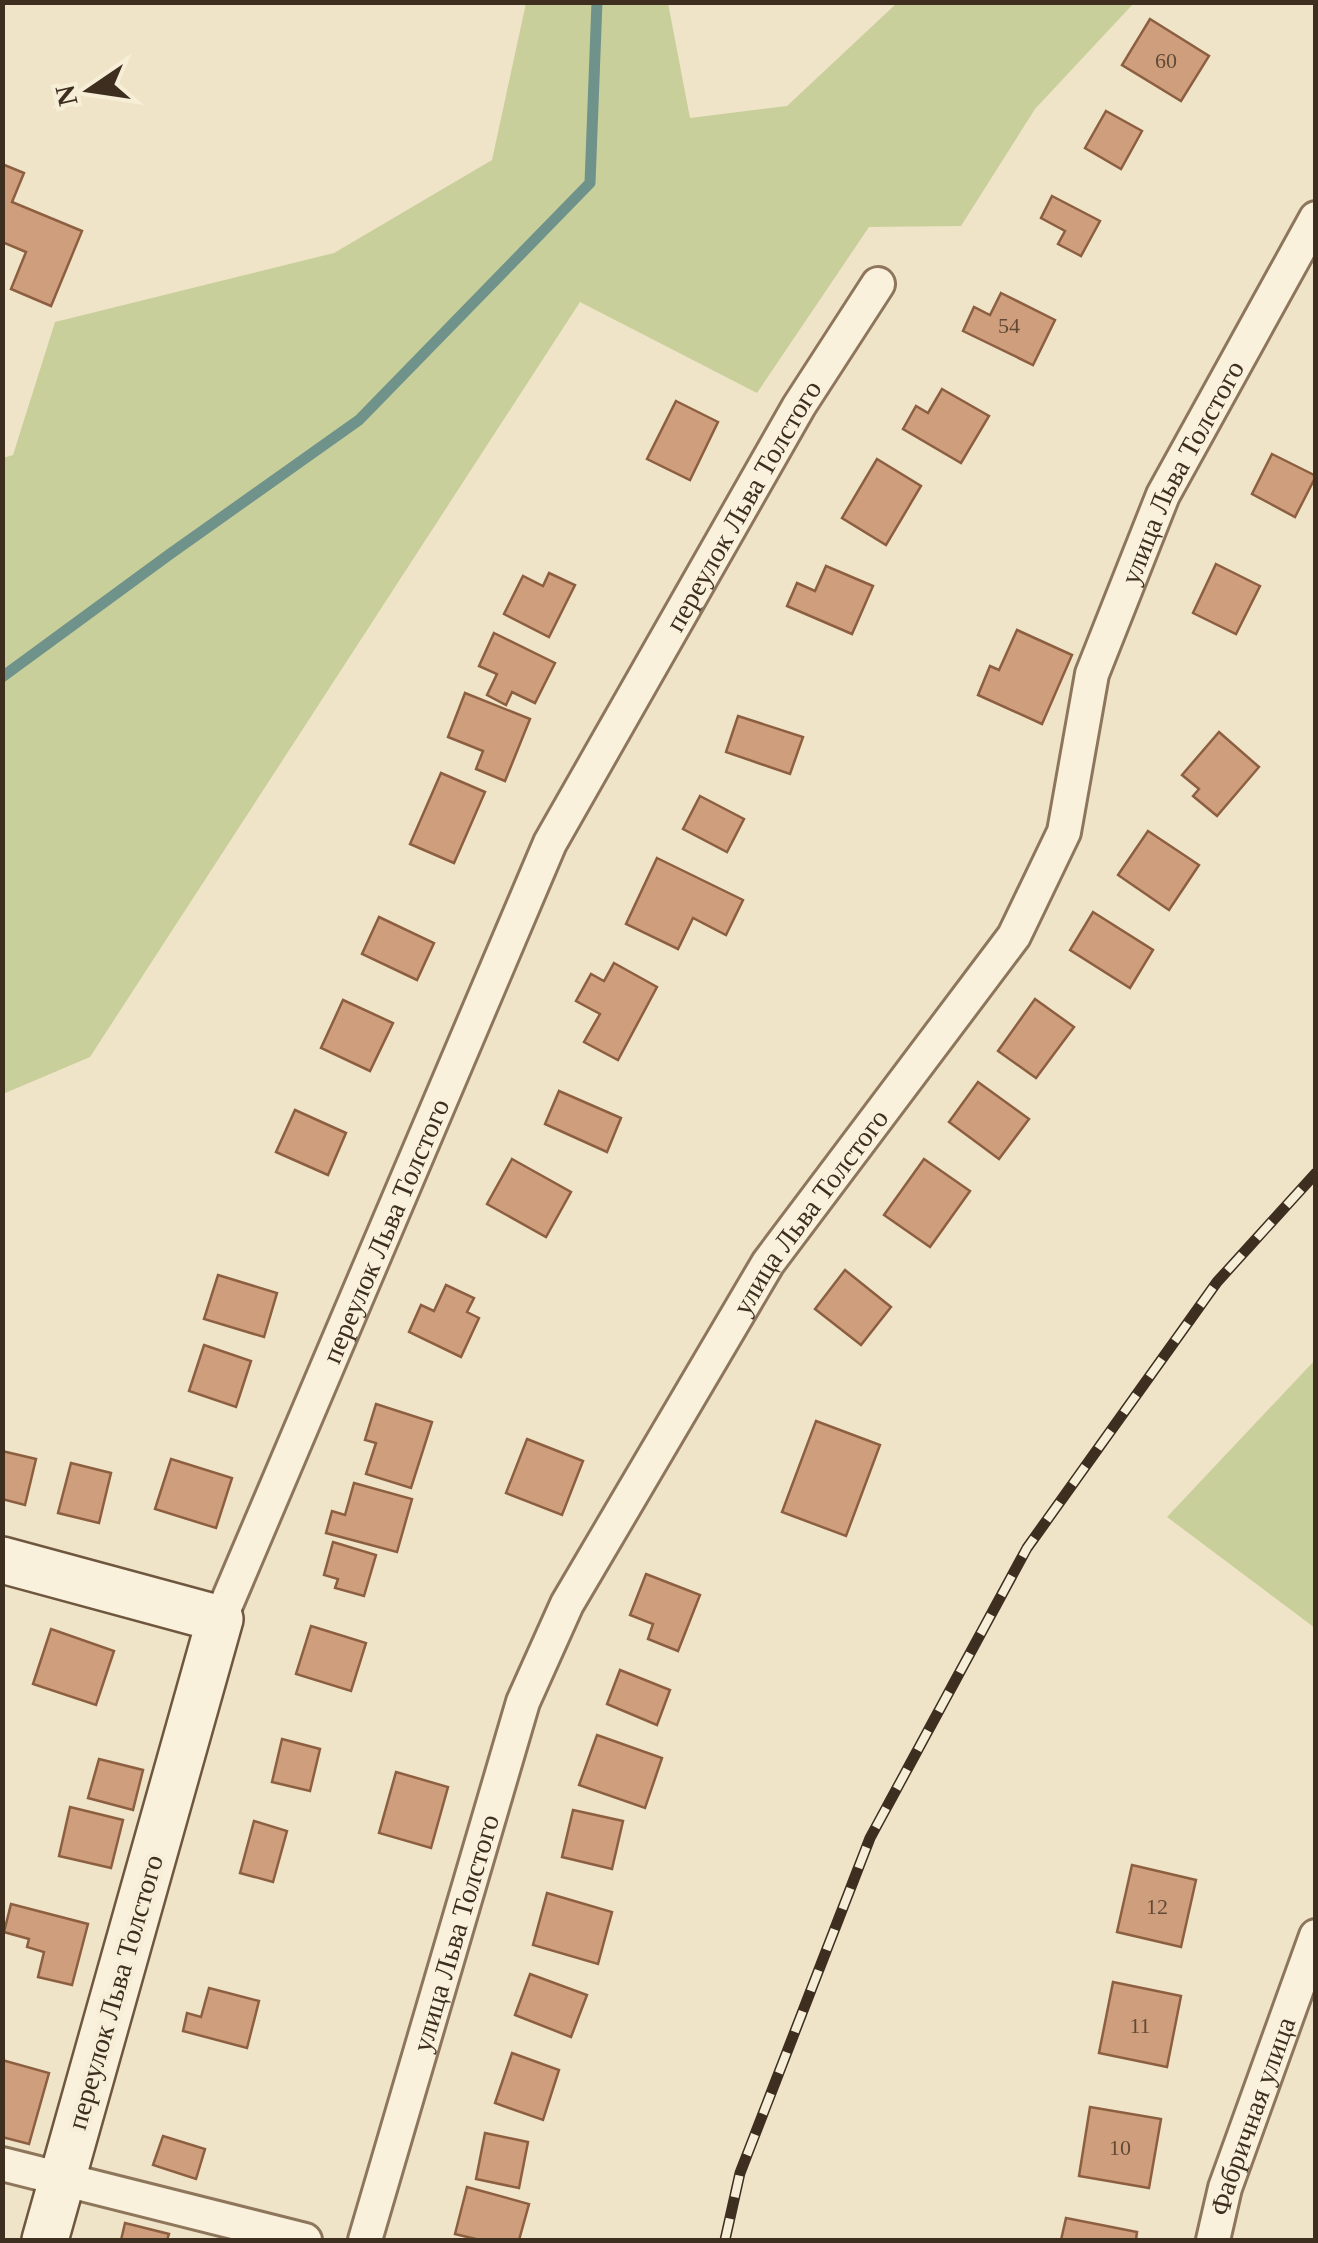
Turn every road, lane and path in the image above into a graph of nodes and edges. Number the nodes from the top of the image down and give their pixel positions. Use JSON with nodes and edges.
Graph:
{"nodes":[{"id":1,"x":1316,"y":218,"type":"edge"},
{"id":2,"x":878,"y":284,"type":"dead end"},
{"id":3,"x":2,"y":1560,"type":"edge"},
{"id":4,"x":220,"y":1619,"type":"junction"},
{"id":5,"x":1316,"y":1936,"type":"edge"},
{"id":6,"x":2,"y":2164,"type":"edge"},
{"id":7,"x":62,"y":2180,"type":"junction"},
{"id":8,"x":45,"y":2240,"type":"edge"},
{"id":9,"x":305,"y":2240,"type":"edge"},
{"id":10,"x":366,"y":2240,"type":"edge"},
{"id":11,"x":1213,"y":2240,"type":"edge"}],
"edges":[{"from":1,"to":10,"type":"street","name":"улица Льва Толстого"},
{"from":2,"to":4,"type":"street","name":"переулок Льва Толстого"},
{"from":3,"to":4,"type":"street"},
{"from":4,"to":7,"type":"street","name":"переулок Льва Толстого"},
{"from":5,"to":11,"type":"street","name":"Фабричная улица"},
{"from":6,"to":7,"type":"street"},
{"from":7,"to":8,"type":"street","name":"переулок Льва Толстого"},
{"from":7,"to":9,"type":"street"}]}
